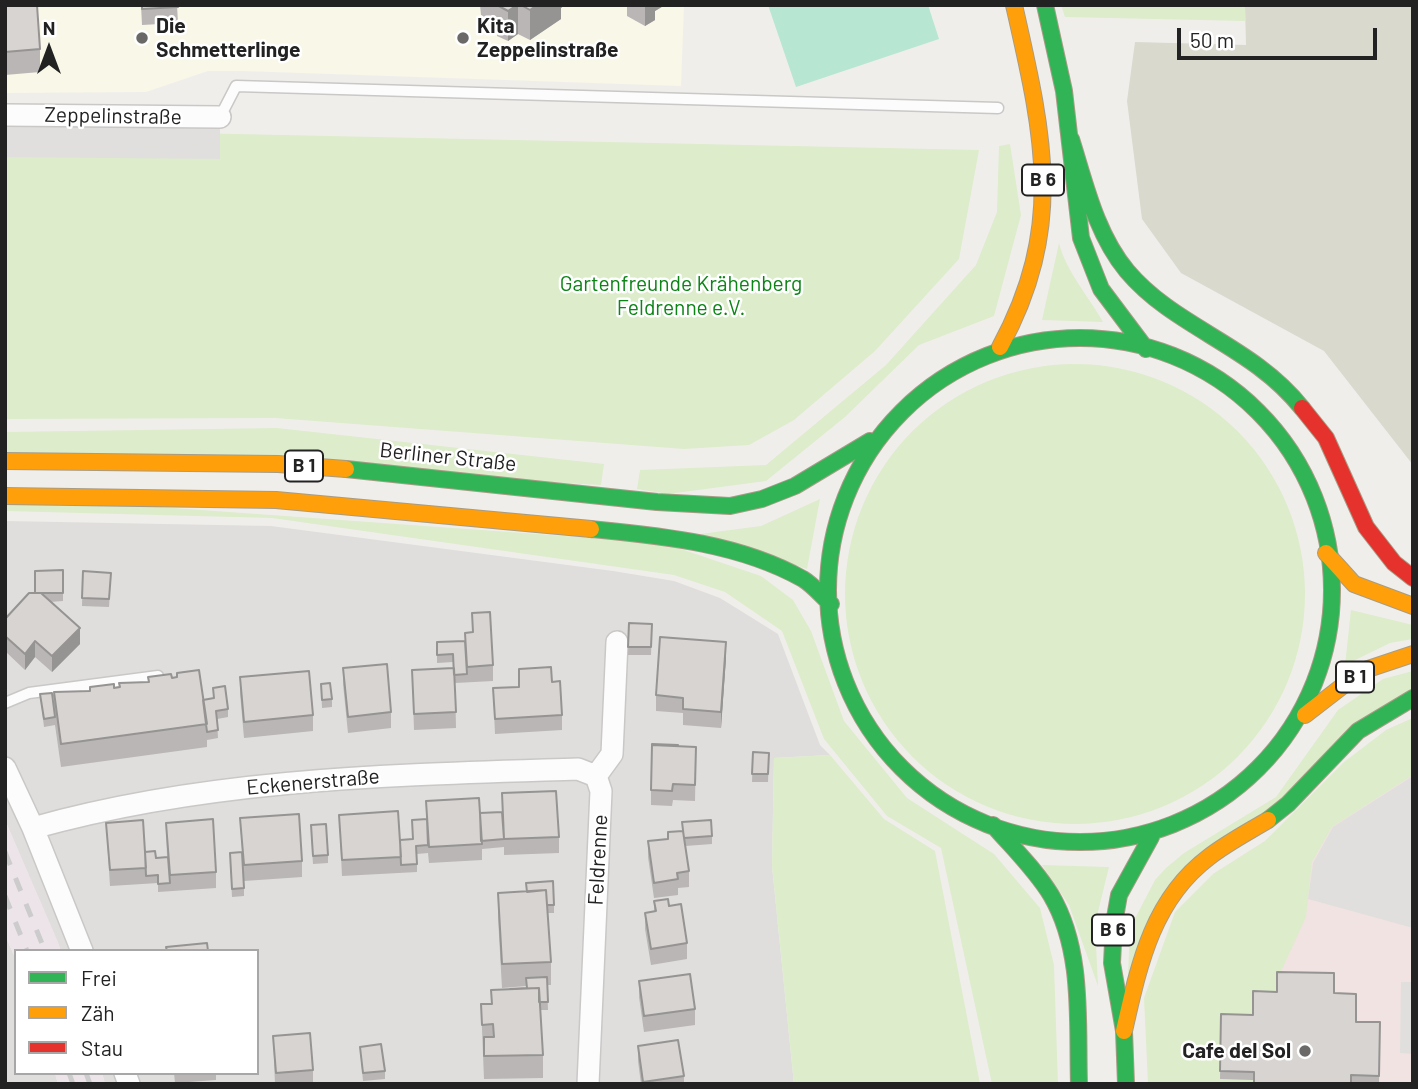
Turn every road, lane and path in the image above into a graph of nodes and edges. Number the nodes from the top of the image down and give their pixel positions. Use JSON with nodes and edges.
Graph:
{"nodes":[{"id":1,"x":1014,"y":5,"type":"edge"},
{"id":2,"x":1045,"y":5,"type":"edge"},
{"id":3,"x":998,"y":108,"type":"dead end"},
{"id":4,"x":5,"y":115,"type":"edge"},
{"id":5,"x":220,"y":117,"type":"joint"},
{"id":6,"x":1071,"y":139,"type":"junction"},
{"id":7,"x":1000,"y":347,"type":"junction"},
{"id":8,"x":1146,"y":349,"type":"junction"},
{"id":9,"x":870,"y":441,"type":"junction"},
{"id":10,"x":5,"y":461,"type":"edge"},
{"id":11,"x":5,"y":496,"type":"edge"},
{"id":12,"x":1325,"y":553,"type":"junction"},
{"id":13,"x":1413,"y":578,"type":"edge"},
{"id":14,"x":831,"y":604,"type":"junction"},
{"id":15,"x":1413,"y":606,"type":"edge"},
{"id":16,"x":617,"y":642,"type":"dead end"},
{"id":17,"x":1413,"y":654,"type":"edge"},
{"id":18,"x":158,"y":676,"type":"edge"},
{"id":19,"x":1413,"y":698,"type":"edge"},
{"id":20,"x":5,"y":703,"type":"edge"},
{"id":21,"x":1305,"y":715,"type":"junction"},
{"id":22,"x":5,"y":768,"type":"edge"},
{"id":23,"x":596,"y":776,"type":"junction"},
{"id":24,"x":993,"y":825,"type":"junction"},
{"id":25,"x":33,"y":828,"type":"junction"},
{"id":26,"x":1152,"y":837,"type":"junction"},
{"id":27,"x":81,"y":949,"type":"edge"},
{"id":28,"x":1124,"y":1031,"type":"junction"},
{"id":29,"x":588,"y":1084,"type":"edge"},
{"id":30,"x":1079,"y":1084,"type":"edge"},
{"id":31,"x":1126,"y":1084,"type":"edge"}],
"edges":[{"from":1,"to":7,"type":"main road","number":"B 6"},
{"from":2,"to":6,"type":"main road","number":"B 6"},
{"from":3,"to":5,"type":"lane"},
{"from":4,"to":5,"type":"street","name":"Zeppelinstraße"},
{"from":6,"to":8,"type":"main road","number":"B 6"},
{"from":6,"to":13,"type":"main road"},
{"from":7,"to":8,"type":"main road"},
{"from":7,"to":9,"type":"main road"},
{"from":8,"to":12,"type":"main road"},
{"from":9,"to":10,"type":"main road","name":"Berliner Straße","number":"B 1"},
{"from":9,"to":14,"type":"main road"},
{"from":11,"to":14,"type":"main road","number":"B 1"},
{"from":12,"to":15,"type":"main road"},
{"from":12,"to":21,"type":"main road"},
{"from":14,"to":24,"type":"main road"},
{"from":16,"to":23,"type":"street"},
{"from":17,"to":21,"type":"main road","number":"B 1"},
{"from":18,"to":20,"type":"lane"},
{"from":19,"to":28,"type":"main road"},
{"from":21,"to":26,"type":"main road"},
{"from":22,"to":25,"type":"street"},
{"from":23,"to":25,"type":"street","name":"Eckenerstraße"},
{"from":23,"to":29,"type":"street","name":"Feldrenne"},
{"from":24,"to":26,"type":"main road"},
{"from":24,"to":30,"type":"main road","number":"B 6"},
{"from":25,"to":27,"type":"street"},
{"from":26,"to":28,"type":"main road","number":"B 6"},
{"from":28,"to":31,"type":"main road","number":"B 6"}]}
